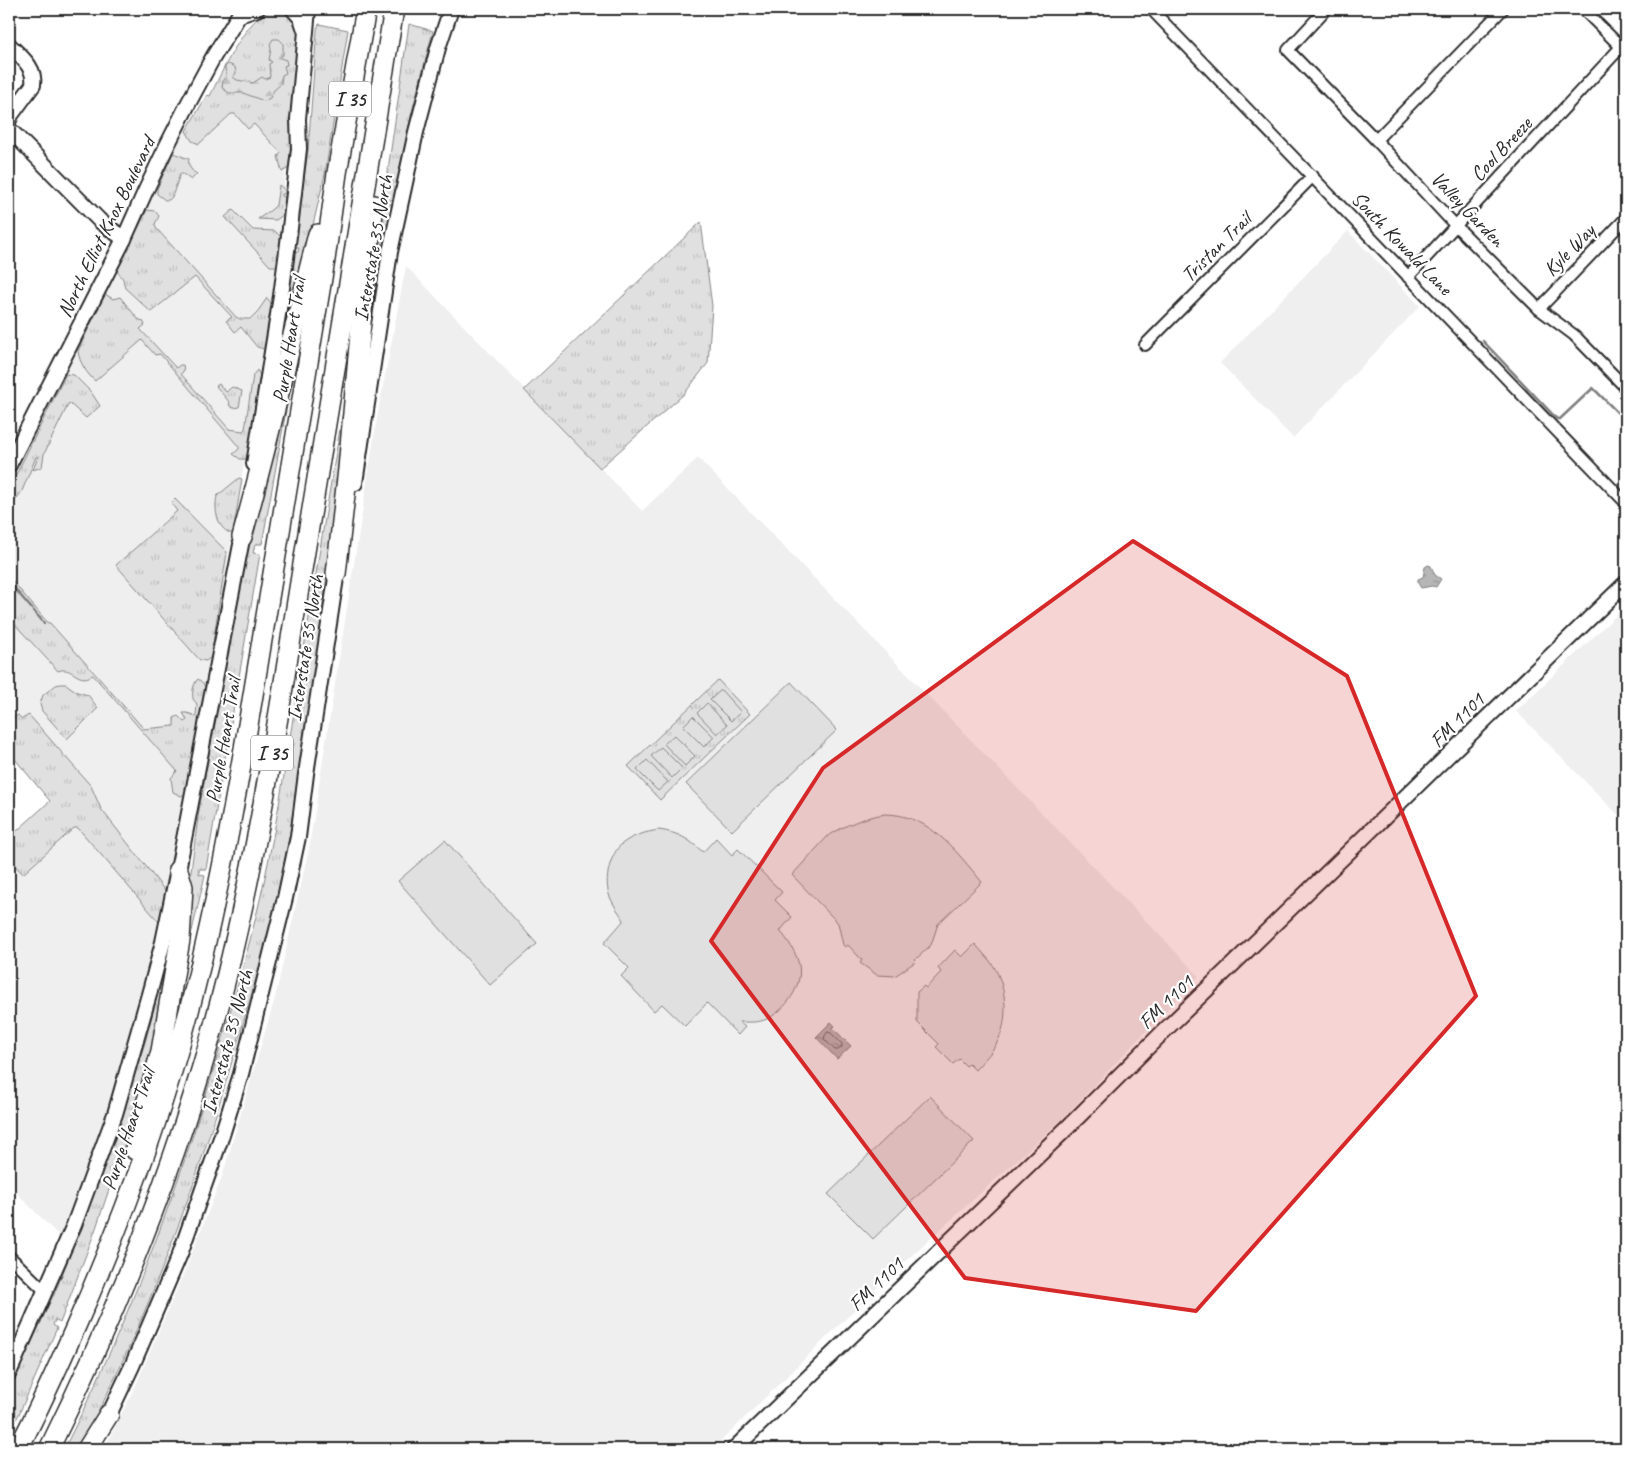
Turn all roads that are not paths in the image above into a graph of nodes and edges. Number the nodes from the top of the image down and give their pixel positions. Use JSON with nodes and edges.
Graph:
{"nodes":[{"id":1,"x":293,"y":9,"type":"edge"},
{"id":2,"x":308,"y":9,"type":"edge"},
{"id":3,"x":320,"y":9,"type":"edge"},
{"id":4,"x":394,"y":9,"type":"edge"},
{"id":5,"x":440,"y":9,"type":"edge"},
{"id":6,"x":451,"y":9,"type":"edge"},
{"id":7,"x":1151,"y":9,"type":"edge"},
{"id":8,"x":1326,"y":9,"type":"edge"},
{"id":9,"x":1503,"y":9,"type":"edge"},
{"id":10,"x":1583,"y":9,"type":"edge"},
{"id":11,"x":247,"y":11,"type":"edge"},
{"id":12,"x":365,"y":17,"type":"edge"},
{"id":13,"x":307,"y":36,"type":"junction"},
{"id":14,"x":9,"y":44,"type":"edge"},
{"id":15,"x":438,"y":48,"type":"junction"},
{"id":16,"x":1624,"y":49,"type":"edge"},
{"id":17,"x":9,"y":120,"type":"edge"},
{"id":18,"x":9,"y":129,"type":"edge"},
{"id":19,"x":1376,"y":140,"type":"junction"},
{"id":20,"x":372,"y":152,"type":"junction"},
{"id":21,"x":337,"y":174,"type":"junction"},
{"id":22,"x":1313,"y":176,"type":"junction"},
{"id":23,"x":1626,"y":218,"type":"edge"},
{"id":24,"x":1456,"y":225,"type":"junction"},
{"id":25,"x":124,"y":239,"type":"junction"},
{"id":26,"x":1408,"y":277,"type":"junction"},
{"id":27,"x":1539,"y":309,"type":"junction"},
{"id":28,"x":1146,"y":345,"type":"dead end"},
{"id":29,"x":1626,"y":388,"type":"edge"},
{"id":30,"x":9,"y":465,"type":"edge"},
{"id":31,"x":1626,"y":503,"type":"edge"},
{"id":32,"x":242,"y":537,"type":"junction"},
{"id":33,"x":336,"y":574,"type":"junction"},
{"id":34,"x":1626,"y":583,"type":"edge"},
{"id":35,"x":178,"y":870,"type":"junction"},
{"id":36,"x":122,"y":1215,"type":"junction"},
{"id":37,"x":9,"y":1256,"type":"edge"},
{"id":38,"x":46,"y":1292,"type":"junction"},
{"id":39,"x":9,"y":1373,"type":"edge"},
{"id":40,"x":109,"y":1414,"type":"junction"},
{"id":41,"x":18,"y":1449,"type":"edge"},
{"id":42,"x":49,"y":1449,"type":"edge"},
{"id":43,"x":87,"y":1449,"type":"edge"},
{"id":44,"x":93,"y":1449,"type":"edge"},
{"id":45,"x":734,"y":1449,"type":"edge"}],
"edges":[{"from":1,"to":13,"type":"main road"},
{"from":2,"to":13,"type":"main road"},
{"from":3,"to":13,"type":"main road"},
{"from":4,"to":20,"type":"highway","number":"I 35"},
{"from":5,"to":15,"type":"main road"},
{"from":6,"to":15,"type":"main road","name":"Interstate 35 North"},
{"from":7,"to":22,"type":"street","name":"South Kowald Lane"},
{"from":8,"to":19,"type":"street","name":"Valley Garden"},
{"from":9,"to":19,"type":"street"},
{"from":10,"to":16,"type":"street"},
{"from":11,"to":25,"type":"main road","name":"North Elliot Knox Boulevard"},
{"from":12,"to":21,"type":"highway","name":"Purple Heart Trail","number":"I 35"},
{"from":13,"to":32,"type":"main road"},
{"from":14,"to":17,"type":"main road"},
{"from":15,"to":33,"type":"main road","name":"Interstate 35 North"},
{"from":16,"to":24,"type":"street","name":"Cool Breeze"},
{"from":18,"to":25,"type":"main road"},
{"from":19,"to":24,"type":"street","name":"Valley Garden"},
{"from":20,"to":33,"type":"highway"},
{"from":20,"to":42,"type":"highway","number":"I 35"},
{"from":21,"to":32,"type":"highway"},
{"from":21,"to":36,"type":"highway","name":"Purple Heart Trail","number":"I 35"},
{"from":22,"to":26,"type":"street","name":"South Kowald Lane"},
{"from":22,"to":28,"type":"street","name":"Tristan Trail"},
{"from":23,"to":27,"type":"street","name":"Kyle Way"},
{"from":24,"to":26,"type":"street","name":"Cool Breeze"},
{"from":24,"to":27,"type":"street","name":"Valley Garden"},
{"from":25,"to":30,"type":"main road","name":"North Elliot Knox Boulevard"},
{"from":26,"to":31,"type":"street","name":"South Kowald Lane"},
{"from":27,"to":29,"type":"street","name":"Valley Garden"},
{"from":32,"to":35,"type":"main road"},
{"from":33,"to":40,"type":"main road","name":"Interstate 35 North"},
{"from":34,"to":45,"type":"main road","name":"FM 1101","number":"FM 1101"},
{"from":35,"to":36,"type":"highway"},
{"from":35,"to":38,"type":"main road"},
{"from":36,"to":41,"type":"highway","name":"Purple Heart Trail","number":"I 35"},
{"from":37,"to":38,"type":"street"},
{"from":38,"to":39,"type":"main road"},
{"from":40,"to":43,"type":"highway"},
{"from":40,"to":44,"type":"main road","name":"Interstate 35 North"}]}
